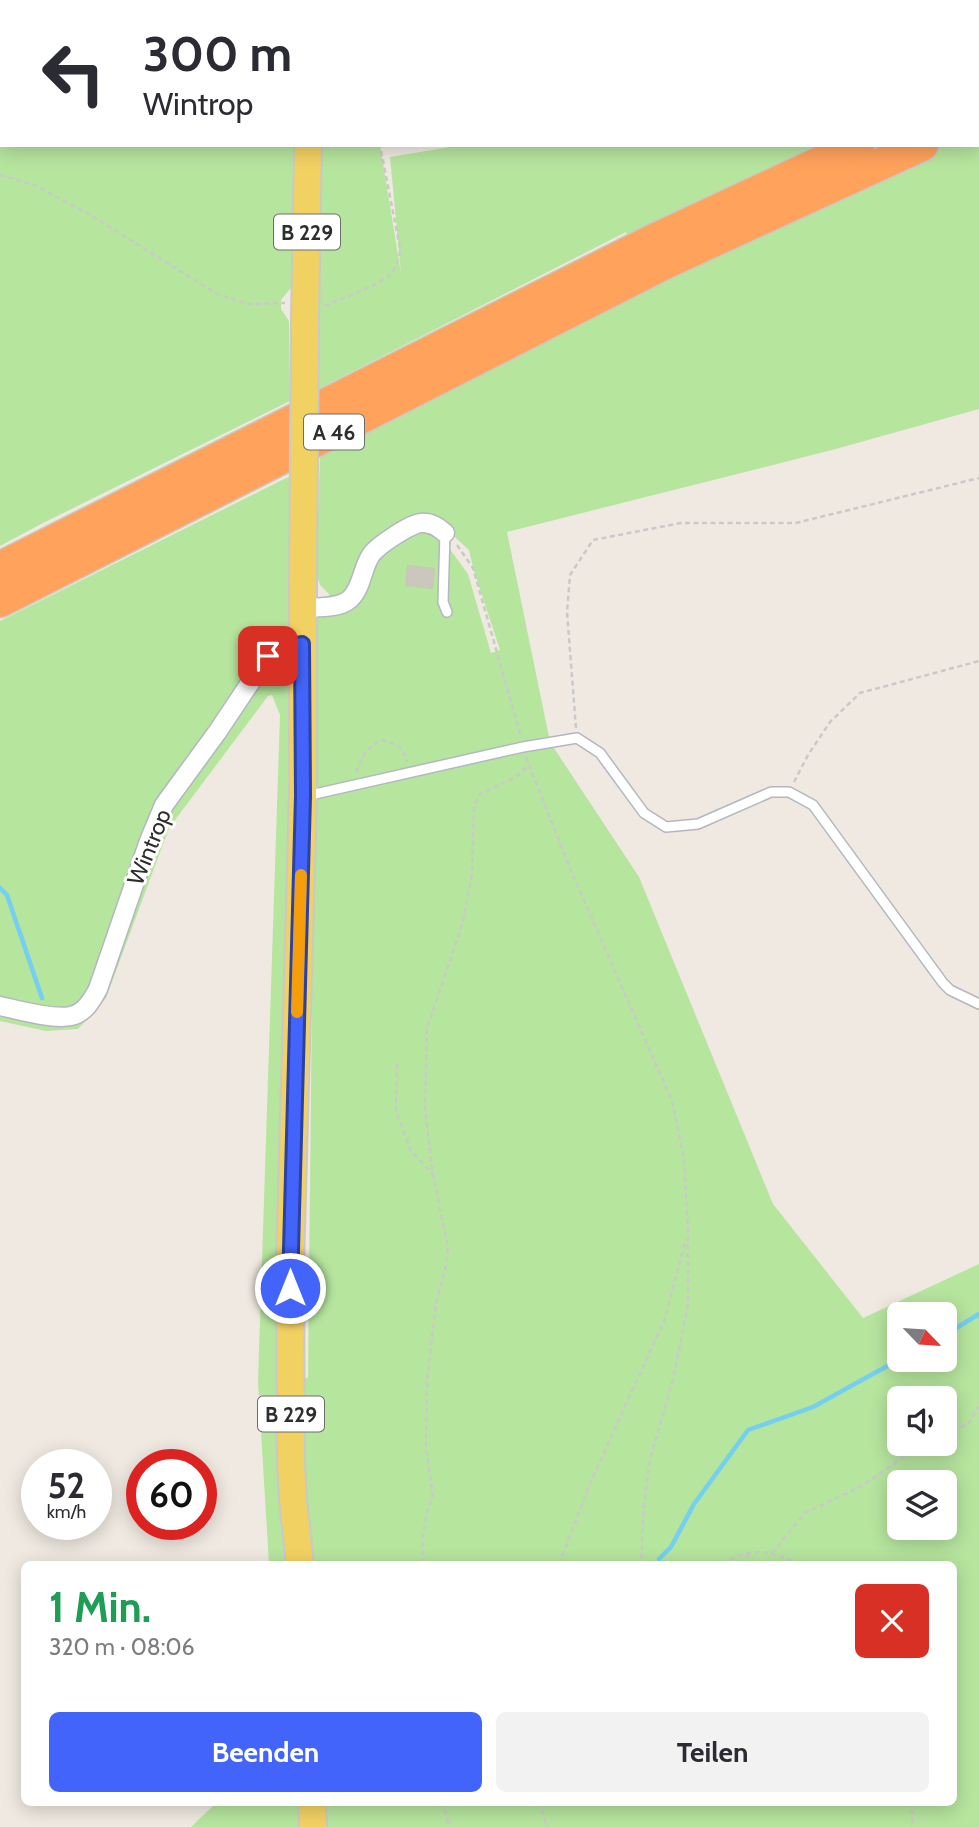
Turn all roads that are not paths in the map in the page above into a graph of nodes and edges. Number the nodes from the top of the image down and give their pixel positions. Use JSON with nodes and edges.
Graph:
{"nodes":[{"id":1,"x":308,"y":147,"type":"edge"},
{"id":2,"x":854,"y":147,"type":"edge"},
{"id":3,"x":917,"y":147,"type":"edge"},
{"id":4,"x":661,"y":251,"type":"junction"},
{"id":5,"x":445,"y":533,"type":"joint"},
{"id":6,"x":0,"y":568,"type":"edge"},
{"id":7,"x":303,"y":595,"type":"junction"},
{"id":8,"x":0,"y":601,"type":"edge"},
{"id":9,"x":447,"y":612,"type":"dead end"},
{"id":10,"x":302,"y":644,"type":"junction"},
{"id":11,"x":303,"y":796,"type":"junction"},
{"id":12,"x":979,"y":1004,"type":"edge"},
{"id":13,"x":0,"y":1006,"type":"edge"},
{"id":14,"x":300,"y":1561,"type":"edge"},
{"id":15,"x":312,"y":1806,"type":"edge"},
{"id":16,"x":313,"y":1827,"type":"edge"}],
"edges":[{"from":1,"to":7,"type":"main road","number":"B 229","bridge":true},
{"from":2,"to":4,"type":"highway","number":"A 46"},
{"from":3,"to":4,"type":"highway","number":"A 46"},
{"from":4,"to":6,"type":"highway","number":"A 46"},
{"from":4,"to":8,"type":"highway","number":"A 46"},
{"from":5,"to":7,"type":"street"},
{"from":5,"to":9,"type":"lane"},
{"from":7,"to":10,"type":"main road","number":"B 229"},
{"from":10,"to":11,"type":"main road","number":"B 229"},
{"from":10,"to":13,"type":"street","name":"Wintrop"},
{"from":11,"to":12,"type":"lane"},
{"from":11,"to":14,"type":"main road","number":"B 229"},
{"from":15,"to":16,"type":"main road"}]}
